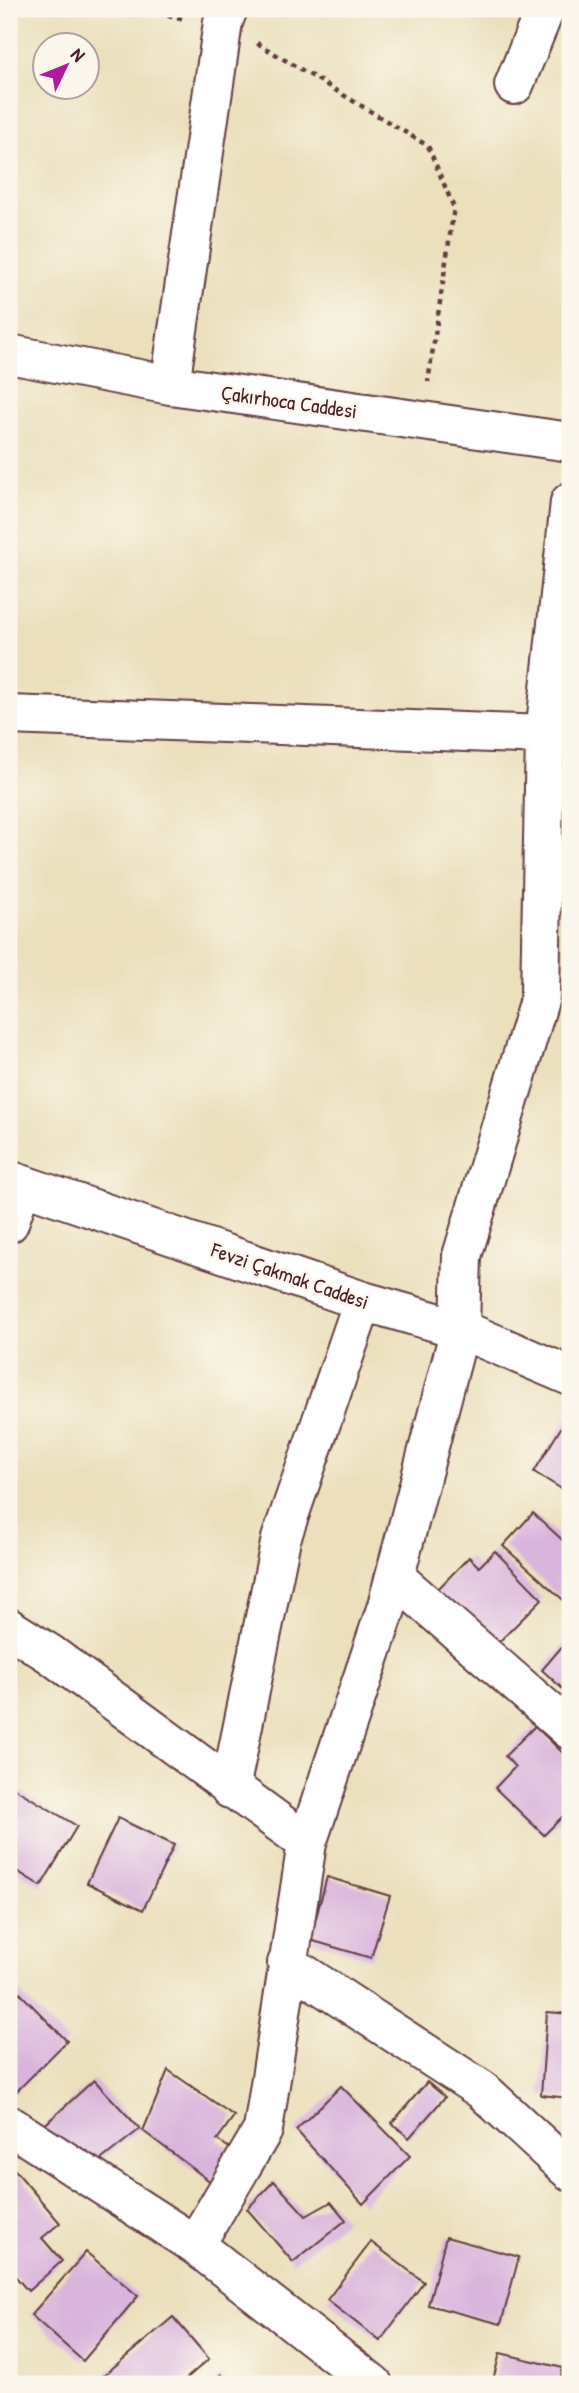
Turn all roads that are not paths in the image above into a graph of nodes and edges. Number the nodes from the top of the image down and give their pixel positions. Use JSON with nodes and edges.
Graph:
{"nodes":[{"id":1,"x":545,"y":9,"type":"edge"},
{"id":2,"x":225,"y":15,"type":"edge"},
{"id":3,"x":514,"y":85,"type":"dead end"},
{"id":4,"x":9,"y":354,"type":"edge"},
{"id":5,"x":170,"y":385,"type":"junction"},
{"id":6,"x":570,"y":442,"type":"edge"},
{"id":7,"x":570,"y":502,"type":"edge"},
{"id":8,"x":9,"y":715,"type":"edge"},
{"id":9,"x":558,"y":739,"type":"edge"},
{"id":10,"x":15,"y":1183,"type":"edge"},
{"id":11,"x":9,"y":1223,"type":"edge"},
{"id":12,"x":363,"y":1301,"type":"junction"},
{"id":13,"x":460,"y":1329,"type":"junction"},
{"id":14,"x":570,"y":1376,"type":"edge"},
{"id":15,"x":395,"y":1577,"type":"junction"},
{"id":16,"x":9,"y":1628,"type":"edge"},
{"id":17,"x":570,"y":1730,"type":"edge"},
{"id":18,"x":230,"y":1788,"type":"junction"},
{"id":19,"x":306,"y":1843,"type":"junction"},
{"id":20,"x":287,"y":1964,"type":"junction"},
{"id":21,"x":9,"y":2125,"type":"edge"},
{"id":22,"x":570,"y":2171,"type":"edge"},
{"id":23,"x":195,"y":2245,"type":"junction"},
{"id":24,"x":373,"y":2384,"type":"edge"}],
"edges":[{"from":1,"to":3,"type":"street"},
{"from":2,"to":5,"type":"street"},
{"from":4,"to":5,"type":"street","name":"Çakırhoca Caddesi"},
{"from":5,"to":6,"type":"street","name":"Çakırhoca Caddesi"},
{"from":7,"to":9,"type":"street"},
{"from":8,"to":9,"type":"street"},
{"from":9,"to":13,"type":"street"},
{"from":10,"to":11,"type":"street"},
{"from":10,"to":12,"type":"street","name":"Fevzi Çakmak Caddesi"},
{"from":12,"to":13,"type":"street","name":"Fevzi Çakmak Caddesi"},
{"from":12,"to":18,"type":"street"},
{"from":13,"to":14,"type":"street","name":"Fevzi Çakmak Caddesi"},
{"from":13,"to":15,"type":"street"},
{"from":15,"to":17,"type":"street"},
{"from":15,"to":19,"type":"street"},
{"from":16,"to":18,"type":"street"},
{"from":18,"to":19,"type":"street"},
{"from":19,"to":20,"type":"street"},
{"from":20,"to":22,"type":"street"},
{"from":20,"to":23,"type":"street"},
{"from":21,"to":23,"type":"street"},
{"from":23,"to":24,"type":"street"}]}
